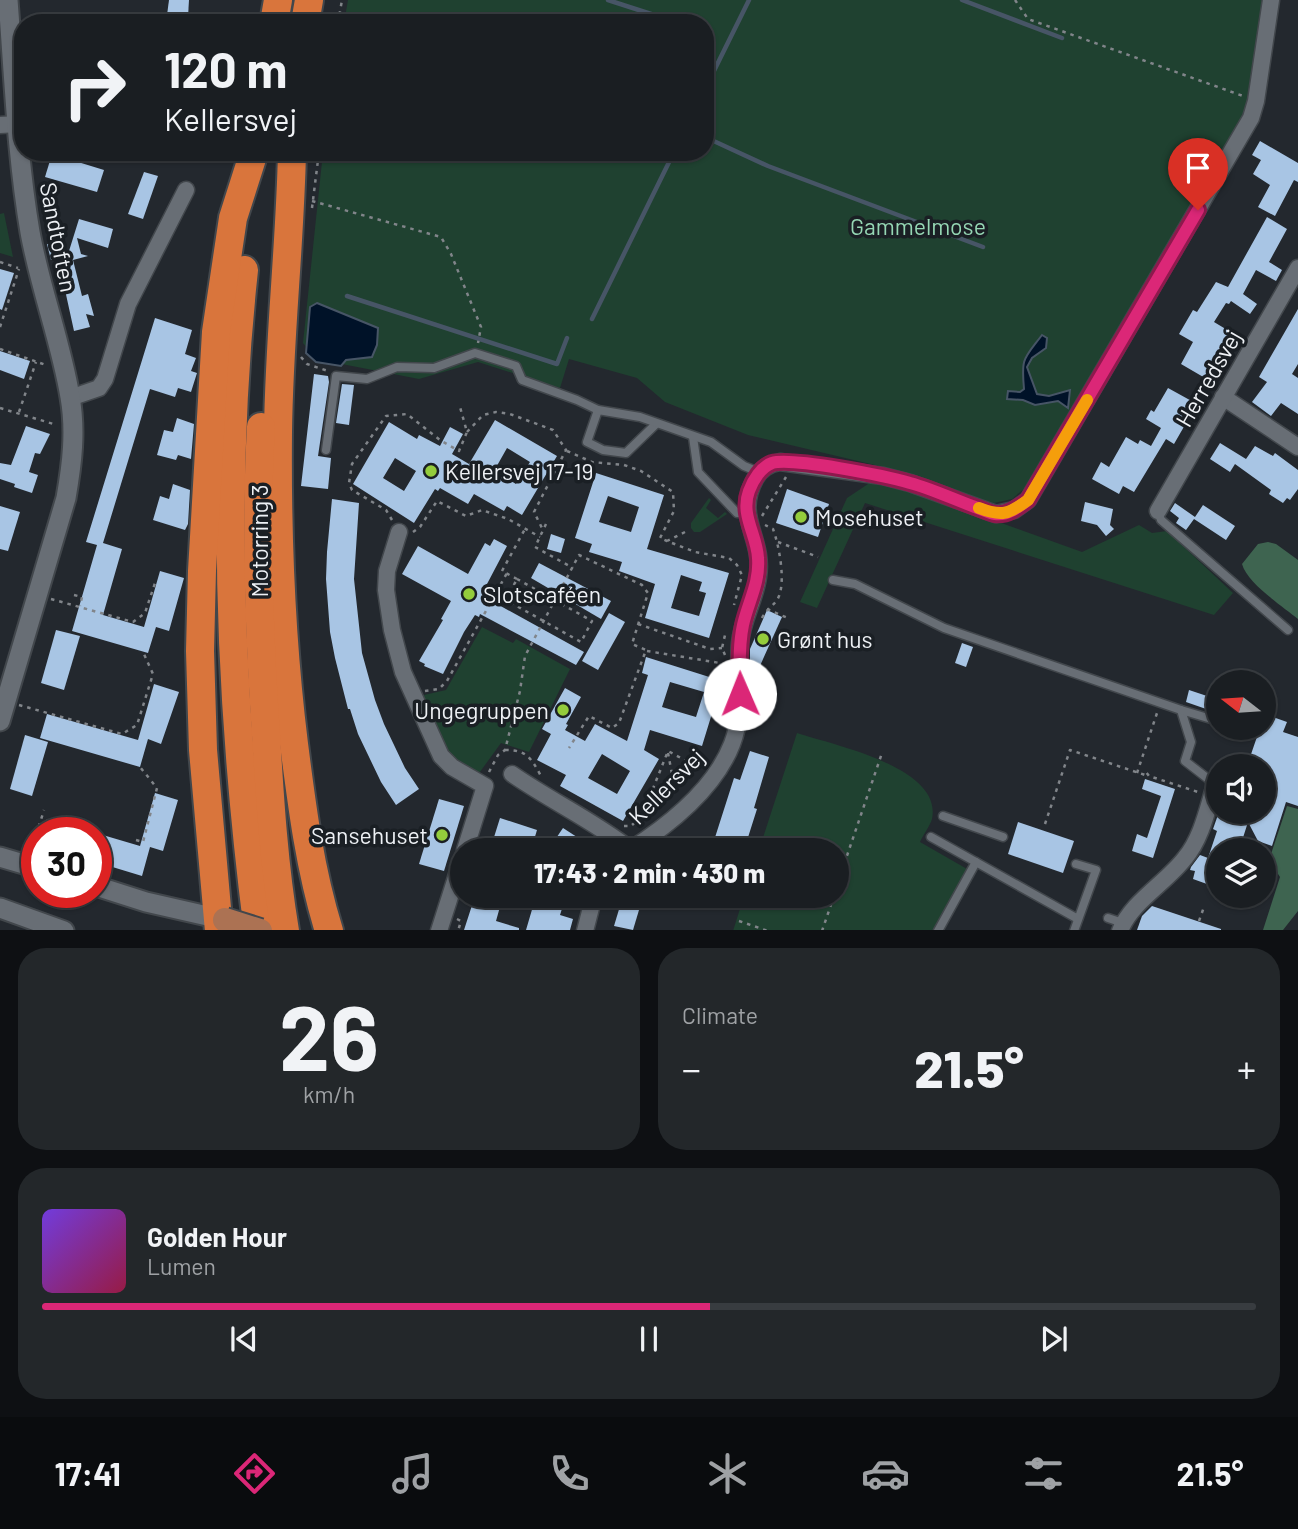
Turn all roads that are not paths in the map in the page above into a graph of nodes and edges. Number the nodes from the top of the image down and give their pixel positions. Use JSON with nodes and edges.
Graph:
{"nodes":[{"id":1,"x":8,"y":0,"type":"edge"},
{"id":2,"x":1271,"y":0,"type":"edge"},
{"id":3,"x":9,"y":125,"type":"edge"},
{"id":4,"x":14,"y":148,"type":"edge"},
{"id":5,"x":17,"y":161,"type":"edge"},
{"id":6,"x":252,"y":161,"type":"edge"},
{"id":7,"x":254,"y":161,"type":"edge"},
{"id":8,"x":284,"y":161,"type":"edge"},
{"id":9,"x":292,"y":161,"type":"edge"},
{"id":10,"x":186,"y":190,"type":"dead end"},
{"id":11,"x":1298,"y":268,"type":"edge"},
{"id":12,"x":1223,"y":397,"type":"junction"},
{"id":13,"x":71,"y":398,"type":"junction"},
{"id":14,"x":598,"y":411,"type":"junction"},
{"id":15,"x":656,"y":424,"type":"junction"},
{"id":16,"x":693,"y":437,"type":"junction"},
{"id":17,"x":1298,"y":447,"type":"edge"},
{"id":18,"x":326,"y":450,"type":"dead end"},
{"id":19,"x":759,"y":472,"type":"junction"},
{"id":20,"x":1158,"y":511,"type":"joint"},
{"id":21,"x":752,"y":517,"type":"junction"},
{"id":22,"x":399,"y":532,"type":"road end"},
{"id":23,"x":833,"y":580,"type":"dead end"},
{"id":24,"x":1288,"y":630,"type":"dead end"},
{"id":25,"x":1181,"y":710,"type":"junction"},
{"id":26,"x":1206,"y":717,"type":"edge"},
{"id":27,"x":0,"y":721,"type":"edge"},
{"id":28,"x":512,"y":774,"type":"dead end"},
{"id":29,"x":1206,"y":778,"type":"edge"},
{"id":30,"x":1206,"y":813,"type":"edge"},
{"id":31,"x":943,"y":816,"type":"dead end"},
{"id":32,"x":931,"y":837,"type":"dead end"},
{"id":33,"x":1003,"y":837,"type":"dead end"},
{"id":34,"x":468,"y":838,"type":"edge"},
{"id":35,"x":615,"y":838,"type":"edge"},
{"id":36,"x":649,"y":838,"type":"edge"},
{"id":37,"x":0,"y":857,"type":"edge"},
{"id":38,"x":976,"y":862,"type":"junction"},
{"id":39,"x":21,"y":863,"type":"edge"},
{"id":40,"x":1076,"y":864,"type":"dead end"},
{"id":41,"x":112,"y":892,"type":"edge"},
{"id":42,"x":450,"y":896,"type":"edge"},
{"id":43,"x":0,"y":908,"type":"edge"},
{"id":44,"x":591,"y":908,"type":"edge"},
{"id":45,"x":1078,"y":919,"type":"junction"},
{"id":46,"x":220,"y":923,"type":"edge"},
{"id":47,"x":1117,"y":924,"type":"edge"},
{"id":48,"x":64,"y":930,"type":"edge"},
{"id":49,"x":259,"y":930,"type":"edge"},
{"id":50,"x":285,"y":930,"type":"edge"},
{"id":51,"x":329,"y":930,"type":"edge"},
{"id":52,"x":439,"y":930,"type":"edge"},
{"id":53,"x":585,"y":930,"type":"edge"},
{"id":54,"x":937,"y":930,"type":"edge"},
{"id":55,"x":1074,"y":930,"type":"edge"}],
"edges":[{"from":1,"to":3,"type":"street","name":"Sandtoften"},
{"from":2,"to":19,"type":"street"},
{"from":3,"to":4,"type":"street","name":"Sandtoften"},
{"from":5,"to":13,"type":"street","name":"Sandtoften"},
{"from":6,"to":46,"type":"highway"},
{"from":7,"to":49,"type":"highway","name":"Motorring 3"},
{"from":8,"to":50,"type":"highway","name":"Motorring 3"},
{"from":9,"to":51,"type":"highway"},
{"from":10,"to":13,"type":"street"},
{"from":11,"to":12,"type":"street","name":"Herredsvej"},
{"from":12,"to":17,"type":"street"},
{"from":12,"to":20,"type":"street","name":"Herredsvej"},
{"from":13,"to":27,"type":"street","name":"Sandtoften"},
{"from":14,"to":15,"type":"lane"},
{"from":14,"to":15,"type":"lane"},
{"from":14,"to":18,"type":"lane"},
{"from":15,"to":16,"type":"lane"},
{"from":16,"to":19,"type":"lane"},
{"from":16,"to":21,"type":"lane"},
{"from":19,"to":21,"type":"street"},
{"from":20,"to":24,"type":"lane"},
{"from":21,"to":36,"type":"street","name":"Kellersvej"},
{"from":22,"to":34,"type":"street"},
{"from":23,"to":25,"type":"lane"},
{"from":25,"to":26,"type":"lane"},
{"from":25,"to":29,"type":"lane"},
{"from":28,"to":35,"type":"street","name":"Kellersvej"},
{"from":30,"to":47,"type":"street"},
{"from":31,"to":33,"type":"lane"},
{"from":32,"to":38,"type":"lane"},
{"from":37,"to":39,"type":"street"},
{"from":38,"to":45,"type":"lane"},
{"from":38,"to":54,"type":"lane"},
{"from":40,"to":45,"type":"lane"},
{"from":41,"to":46,"type":"street"},
{"from":42,"to":52,"type":"street"},
{"from":43,"to":48,"type":"street"},
{"from":44,"to":53,"type":"street"},
{"from":45,"to":55,"type":"lane"},
{"from":46,"to":49,"type":"main road","bridge":true}]}
